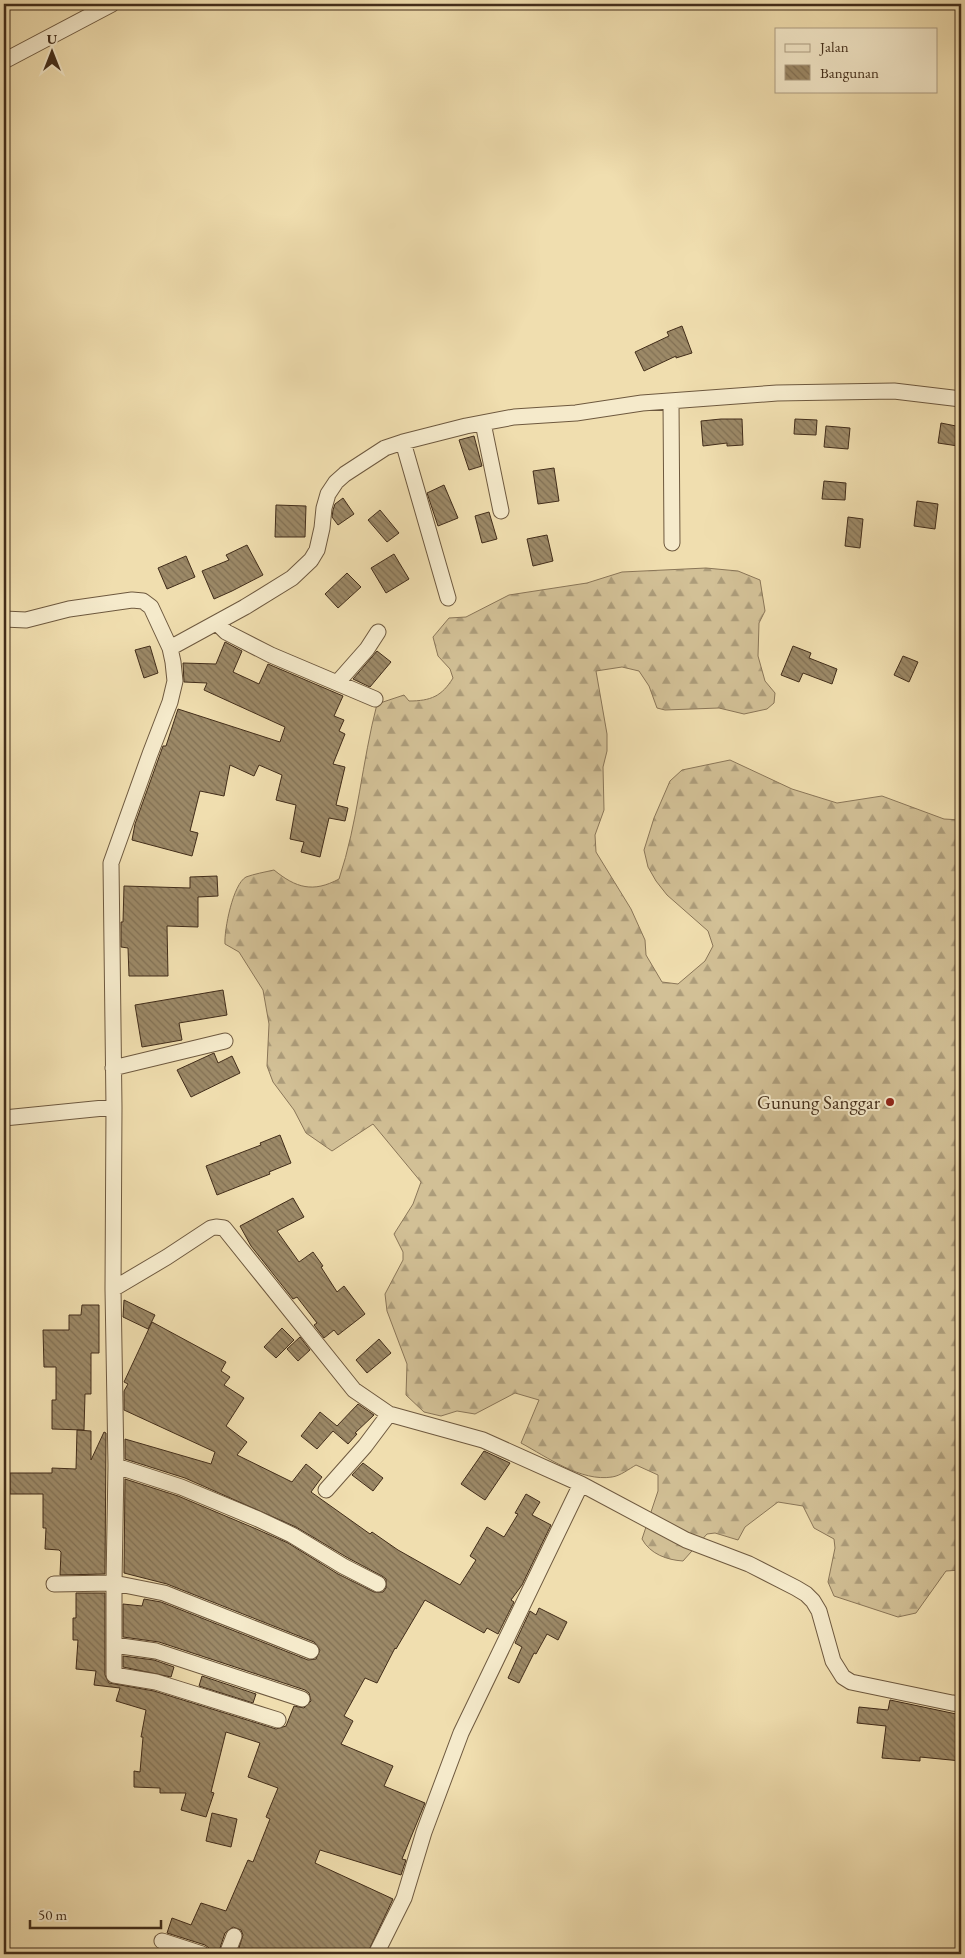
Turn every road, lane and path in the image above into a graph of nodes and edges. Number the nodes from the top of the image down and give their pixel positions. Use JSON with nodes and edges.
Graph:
{"nodes":[{"id":1,"x":112,"y":4,"type":"edge"},
{"id":2,"x":4,"y":62,"type":"edge"},
{"id":3,"x":961,"y":399,"type":"edge"},
{"id":4,"x":671,"y":401,"type":"junction"},
{"id":5,"x":483,"y":423,"type":"junction"},
{"id":6,"x":403,"y":442,"type":"junction"},
{"id":7,"x":501,"y":511,"type":"dead end"},
{"id":8,"x":672,"y":543,"type":"dead end"},
{"id":9,"x":448,"y":598,"type":"dead end"},
{"id":10,"x":4,"y":619,"type":"edge"},
{"id":11,"x":218,"y":622,"type":"junction"},
{"id":12,"x":378,"y":632,"type":"dead end"},
{"id":13,"x":170,"y":648,"type":"junction"},
{"id":14,"x":336,"y":683,"type":"junction"},
{"id":15,"x":375,"y":699,"type":"dead end"},
{"id":16,"x":225,"y":1041,"type":"dead end"},
{"id":17,"x":113,"y":1068,"type":"junction"},
{"id":18,"x":114,"y":1107,"type":"junction"},
{"id":19,"x":4,"y":1118,"type":"edge"},
{"id":20,"x":113,"y":1289,"type":"junction"},
{"id":21,"x":389,"y":1414,"type":"junction"},
{"id":22,"x":116,"y":1466,"type":"junction"},
{"id":23,"x":581,"y":1484,"type":"junction"},
{"id":24,"x":326,"y":1490,"type":"dead end"},
{"id":25,"x":114,"y":1583,"type":"junction"},
{"id":26,"x":54,"y":1584,"type":"dead end"},
{"id":27,"x":378,"y":1584,"type":"dead end"},
{"id":28,"x":114,"y":1645,"type":"junction"},
{"id":29,"x":311,"y":1651,"type":"dead end"},
{"id":30,"x":302,"y":1699,"type":"dead end"},
{"id":31,"x":961,"y":1704,"type":"edge"},
{"id":32,"x":278,"y":1720,"type":"dead end"},
{"id":33,"x":234,"y":1936,"type":"dead end"},
{"id":34,"x":162,"y":1941,"type":"dead end"},
{"id":35,"x":202,"y":1954,"type":"edge"},
{"id":36,"x":227,"y":1954,"type":"edge"},
{"id":37,"x":376,"y":1954,"type":"edge"}],
"edges":[{"from":1,"to":2,"type":"street"},
{"from":3,"to":4,"type":"street"},
{"from":4,"to":5,"type":"street"},
{"from":4,"to":8,"type":"street"},
{"from":5,"to":6,"type":"street"},
{"from":5,"to":7,"type":"street"},
{"from":6,"to":9,"type":"street"},
{"from":6,"to":11,"type":"street"},
{"from":10,"to":13,"type":"street"},
{"from":11,"to":13,"type":"street"},
{"from":11,"to":14,"type":"street"},
{"from":12,"to":14,"type":"street"},
{"from":13,"to":17,"type":"street"},
{"from":14,"to":15,"type":"street"},
{"from":16,"to":17,"type":"street"},
{"from":17,"to":18,"type":"street"},
{"from":18,"to":19,"type":"street"},
{"from":18,"to":20,"type":"street"},
{"from":20,"to":21,"type":"street"},
{"from":20,"to":22,"type":"street"},
{"from":21,"to":23,"type":"street"},
{"from":21,"to":24,"type":"street"},
{"from":22,"to":25,"type":"street"},
{"from":22,"to":27,"type":"street"},
{"from":23,"to":31,"type":"street"},
{"from":23,"to":37,"type":"street"},
{"from":25,"to":26,"type":"street"},
{"from":25,"to":28,"type":"street"},
{"from":25,"to":29,"type":"street"},
{"from":28,"to":30,"type":"street"},
{"from":28,"to":32,"type":"street"},
{"from":33,"to":36,"type":"street"},
{"from":34,"to":35,"type":"street"}]}
